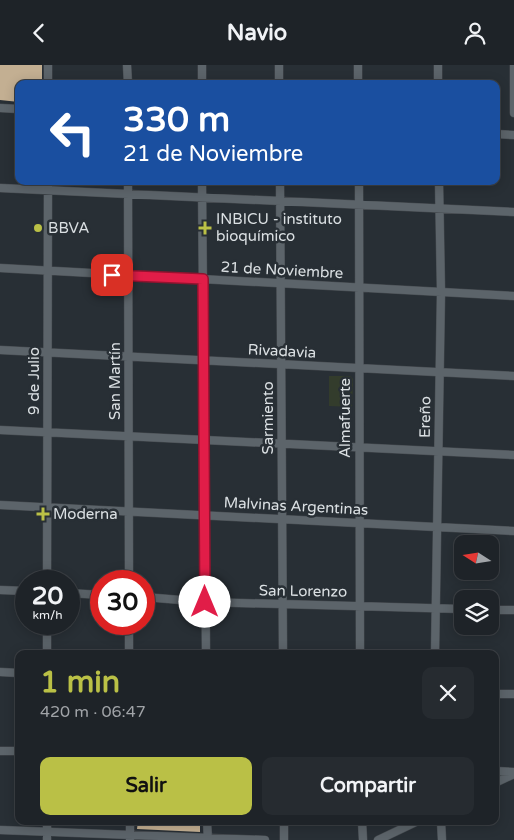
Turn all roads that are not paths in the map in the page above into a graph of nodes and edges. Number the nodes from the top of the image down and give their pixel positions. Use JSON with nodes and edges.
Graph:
{"nodes":[{"id":1,"x":48,"y":65,"type":"edge"},
{"id":2,"x":128,"y":65,"type":"edge"},
{"id":3,"x":202,"y":65,"type":"edge"},
{"id":4,"x":279,"y":65,"type":"edge"},
{"id":5,"x":358,"y":65,"type":"edge"},
{"id":6,"x":438,"y":65,"type":"edge"},
{"id":7,"x":514,"y":65,"type":"edge"},
{"id":8,"x":48,"y":80,"type":"edge"},
{"id":9,"x":128,"y":80,"type":"edge"},
{"id":10,"x":202,"y":80,"type":"edge"},
{"id":11,"x":279,"y":80,"type":"edge"},
{"id":12,"x":358,"y":80,"type":"edge"},
{"id":13,"x":438,"y":80,"type":"edge"},
{"id":14,"x":0,"y":108,"type":"edge"},
{"id":15,"x":15,"y":109,"type":"edge"},
{"id":16,"x":514,"y":113,"type":"edge"},
{"id":17,"x":500,"y":134,"type":"edge"},
{"id":18,"x":514,"y":135,"type":"edge"},
{"id":19,"x":48,"y":185,"type":"edge"},
{"id":20,"x":128,"y":185,"type":"edge"},
{"id":21,"x":202,"y":185,"type":"edge"},
{"id":22,"x":280,"y":185,"type":"edge"},
{"id":23,"x":359,"y":185,"type":"edge"},
{"id":24,"x":439,"y":185,"type":"edge"},
{"id":25,"x":0,"y":188,"type":"edge"},
{"id":26,"x":48,"y":190,"type":"junction"},
{"id":27,"x":128,"y":194,"type":"junction"},
{"id":28,"x":203,"y":198,"type":"junction"},
{"id":29,"x":280,"y":201,"type":"junction"},
{"id":30,"x":359,"y":205,"type":"junction"},
{"id":31,"x":440,"y":208,"type":"junction"},
{"id":32,"x":514,"y":212,"type":"edge"},
{"id":33,"x":0,"y":269,"type":"edge"},
{"id":34,"x":48,"y":271,"type":"junction"},
{"id":35,"x":128,"y":276,"type":"junction"},
{"id":36,"x":203,"y":279,"type":"junction"},
{"id":37,"x":281,"y":283,"type":"junction"},
{"id":38,"x":359,"y":288,"type":"junction"},
{"id":39,"x":441,"y":292,"type":"junction"},
{"id":40,"x":514,"y":296,"type":"edge"},
{"id":41,"x":0,"y":350,"type":"edge"},
{"id":42,"x":48,"y":353,"type":"junction"},
{"id":43,"x":128,"y":357,"type":"junction"},
{"id":44,"x":204,"y":361,"type":"junction"},
{"id":45,"x":281,"y":365,"type":"junction"},
{"id":46,"x":359,"y":369,"type":"junction"},
{"id":47,"x":439,"y":372,"type":"junction"},
{"id":48,"x":514,"y":376,"type":"edge"},
{"id":49,"x":0,"y":430,"type":"edge"},
{"id":50,"x":48,"y":433,"type":"junction"},
{"id":51,"x":128,"y":437,"type":"junction"},
{"id":52,"x":204,"y":440,"type":"junction"},
{"id":53,"x":282,"y":444,"type":"junction"},
{"id":54,"x":359,"y":447,"type":"junction"},
{"id":55,"x":438,"y":451,"type":"junction"},
{"id":56,"x":514,"y":455,"type":"edge"},
{"id":57,"x":0,"y":505,"type":"edge"},
{"id":58,"x":48,"y":507,"type":"junction"},
{"id":59,"x":129,"y":512,"type":"junction"},
{"id":60,"x":205,"y":515,"type":"junction"},
{"id":61,"x":282,"y":519,"type":"junction"},
{"id":62,"x":359,"y":523,"type":"junction"},
{"id":63,"x":437,"y":527,"type":"junction"},
{"id":64,"x":514,"y":531,"type":"edge"},
{"id":65,"x":47,"y":570,"type":"edge"},
{"id":66,"x":129,"y":570,"type":"edge"},
{"id":67,"x":0,"y":590,"type":"edge"},
{"id":68,"x":15,"y":591,"type":"edge"},
{"id":69,"x":155,"y":598,"type":"edge"},
{"id":70,"x":205,"y":602,"type":"junction"},
{"id":71,"x":283,"y":604,"type":"junction"},
{"id":72,"x":360,"y":606,"type":"junction"},
{"id":73,"x":436,"y":608,"type":"junction"},
{"id":74,"x":454,"y":609,"type":"edge"},
{"id":75,"x":499,"y":610,"type":"edge"},
{"id":76,"x":514,"y":610,"type":"edge"},
{"id":77,"x":47,"y":635,"type":"edge"},
{"id":78,"x":129,"y":635,"type":"edge"},
{"id":79,"x":47,"y":650,"type":"edge"},
{"id":80,"x":129,"y":650,"type":"edge"},
{"id":81,"x":206,"y":650,"type":"edge"},
{"id":82,"x":283,"y":650,"type":"edge"},
{"id":83,"x":360,"y":650,"type":"edge"},
{"id":84,"x":435,"y":650,"type":"edge"},
{"id":85,"x":0,"y":672,"type":"edge"},
{"id":86,"x":15,"y":673,"type":"edge"},
{"id":87,"x":499,"y":694,"type":"edge"},
{"id":88,"x":514,"y":695,"type":"edge"},
{"id":89,"x":0,"y":751,"type":"edge"},
{"id":90,"x":15,"y":751,"type":"edge"},
{"id":91,"x":499,"y":771,"type":"edge"},
{"id":92,"x":514,"y":773,"type":"edge"},
{"id":93,"x":499,"y":781,"type":"edge"},
{"id":94,"x":130,"y":825,"type":"edge"},
{"id":95,"x":208,"y":825,"type":"edge"},
{"id":96,"x":284,"y":825,"type":"edge"},
{"id":97,"x":362,"y":825,"type":"edge"},
{"id":98,"x":410,"y":825,"type":"edge"},
{"id":99,"x":441,"y":825,"type":"edge"},
{"id":100,"x":0,"y":830,"type":"edge"},
{"id":101,"x":47,"y":836,"type":"edge"},
{"id":102,"x":130,"y":838,"type":"edge"},
{"id":103,"x":208,"y":839,"type":"edge"},
{"id":104,"x":265,"y":840,"type":"edge"},
{"id":105,"x":284,"y":840,"type":"edge"},
{"id":106,"x":363,"y":840,"type":"edge"},
{"id":107,"x":378,"y":840,"type":"edge"},
{"id":108,"x":442,"y":840,"type":"edge"}],
"edges":[{"from":1,"to":8,"type":"street"},
{"from":2,"to":9,"type":"street"},
{"from":3,"to":10,"type":"street"},
{"from":4,"to":11,"type":"street"},
{"from":5,"to":12,"type":"street"},
{"from":6,"to":13,"type":"street"},
{"from":7,"to":16,"type":"street"},
{"from":14,"to":15,"type":"street"},
{"from":17,"to":18,"type":"street"},
{"from":19,"to":26,"type":"street","name":"9 de Julio"},
{"from":20,"to":27,"type":"street","name":"San Martín"},
{"from":21,"to":28,"type":"street"},
{"from":22,"to":29,"type":"street","name":"Sarmiento"},
{"from":23,"to":30,"type":"street","name":"Almafuerte"},
{"from":24,"to":31,"type":"street","name":"Ereño"},
{"from":25,"to":26,"type":"street"},
{"from":26,"to":27,"type":"street"},
{"from":26,"to":34,"type":"street","name":"9 de Julio"},
{"from":27,"to":28,"type":"street"},
{"from":27,"to":35,"type":"street","name":"San Martín"},
{"from":28,"to":29,"type":"street"},
{"from":28,"to":36,"type":"street"},
{"from":29,"to":30,"type":"street"},
{"from":29,"to":37,"type":"street","name":"Sarmiento"},
{"from":30,"to":31,"type":"street"},
{"from":30,"to":38,"type":"street","name":"Almafuerte"},
{"from":31,"to":32,"type":"street"},
{"from":31,"to":39,"type":"street","name":"Ereño"},
{"from":33,"to":34,"type":"street","name":"21 de Noviembre"},
{"from":34,"to":35,"type":"street","name":"21 de Noviembre"},
{"from":34,"to":42,"type":"street","name":"9 de Julio"},
{"from":35,"to":36,"type":"street","name":"21 de Noviembre"},
{"from":35,"to":43,"type":"street","name":"San Martín"},
{"from":36,"to":37,"type":"street","name":"21 de Noviembre"},
{"from":36,"to":44,"type":"street"},
{"from":37,"to":38,"type":"street","name":"21 de Noviembre"},
{"from":37,"to":45,"type":"street","name":"Sarmiento"},
{"from":38,"to":39,"type":"street","name":"21 de Noviembre"},
{"from":38,"to":46,"type":"street","name":"Almafuerte"},
{"from":39,"to":40,"type":"street","name":"21 de Noviembre"},
{"from":39,"to":47,"type":"street","name":"Ereño"},
{"from":41,"to":42,"type":"street","name":"Rivadavia"},
{"from":42,"to":43,"type":"street","name":"Rivadavia"},
{"from":42,"to":50,"type":"street","name":"9 de Julio"},
{"from":43,"to":44,"type":"street","name":"Rivadavia"},
{"from":43,"to":51,"type":"street","name":"San Martín"},
{"from":44,"to":45,"type":"street","name":"Rivadavia"},
{"from":44,"to":52,"type":"street"},
{"from":45,"to":46,"type":"street","name":"Rivadavia"},
{"from":45,"to":53,"type":"street","name":"Sarmiento"},
{"from":46,"to":47,"type":"street","name":"Rivadavia"},
{"from":46,"to":54,"type":"street","name":"Almafuerte"},
{"from":47,"to":48,"type":"street","name":"Rivadavia"},
{"from":47,"to":55,"type":"street","name":"Ereño"},
{"from":49,"to":50,"type":"street"},
{"from":50,"to":51,"type":"street"},
{"from":50,"to":58,"type":"street","name":"9 de Julio"},
{"from":51,"to":52,"type":"street"},
{"from":51,"to":59,"type":"street","name":"San Martín"},
{"from":52,"to":53,"type":"street"},
{"from":52,"to":60,"type":"street"},
{"from":53,"to":54,"type":"street"},
{"from":53,"to":61,"type":"street","name":"Sarmiento"},
{"from":54,"to":55,"type":"street"},
{"from":54,"to":62,"type":"street","name":"Almafuerte"},
{"from":55,"to":56,"type":"street"},
{"from":55,"to":63,"type":"street","name":"Ereño"},
{"from":57,"to":58,"type":"street","name":"Malvinas Argentinas"},
{"from":58,"to":59,"type":"street","name":"Malvinas Argentinas"},
{"from":58,"to":65,"type":"street","name":"9 de Julio"},
{"from":59,"to":60,"type":"street","name":"Malvinas Argentinas"},
{"from":59,"to":66,"type":"street","name":"San Martín"},
{"from":60,"to":61,"type":"street","name":"Malvinas Argentinas"},
{"from":60,"to":70,"type":"street"},
{"from":61,"to":62,"type":"street","name":"Malvinas Argentinas"},
{"from":61,"to":71,"type":"street","name":"Sarmiento"},
{"from":62,"to":63,"type":"street","name":"Malvinas Argentinas"},
{"from":62,"to":72,"type":"street","name":"Almafuerte"},
{"from":63,"to":64,"type":"street","name":"Malvinas Argentinas"},
{"from":63,"to":73,"type":"street","name":"Ereño"},
{"from":67,"to":68,"type":"street"},
{"from":69,"to":70,"type":"street","name":"San Lorenzo"},
{"from":70,"to":71,"type":"street","name":"San Lorenzo"},
{"from":70,"to":81,"type":"street"},
{"from":71,"to":72,"type":"street","name":"San Lorenzo"},
{"from":71,"to":82,"type":"street","name":"Sarmiento"},
{"from":72,"to":73,"type":"street","name":"San Lorenzo"},
{"from":72,"to":83,"type":"street","name":"Almafuerte"},
{"from":73,"to":74,"type":"street","name":"San Lorenzo"},
{"from":73,"to":84,"type":"street","name":"Ereño"},
{"from":75,"to":76,"type":"street"},
{"from":77,"to":79,"type":"street"},
{"from":78,"to":80,"type":"street"},
{"from":85,"to":86,"type":"street"},
{"from":87,"to":88,"type":"street"},
{"from":89,"to":90,"type":"street"},
{"from":91,"to":92,"type":"street"},
{"from":92,"to":93,"type":"street"},
{"from":94,"to":102,"type":"street"},
{"from":95,"to":103,"type":"street"},
{"from":96,"to":105,"type":"street"},
{"from":97,"to":106,"type":"street"},
{"from":98,"to":107,"type":"street"},
{"from":99,"to":108,"type":"street"},
{"from":100,"to":101,"type":"street"},
{"from":101,"to":102,"type":"street"},
{"from":102,"to":103,"type":"street"},
{"from":103,"to":104,"type":"street"}]}
